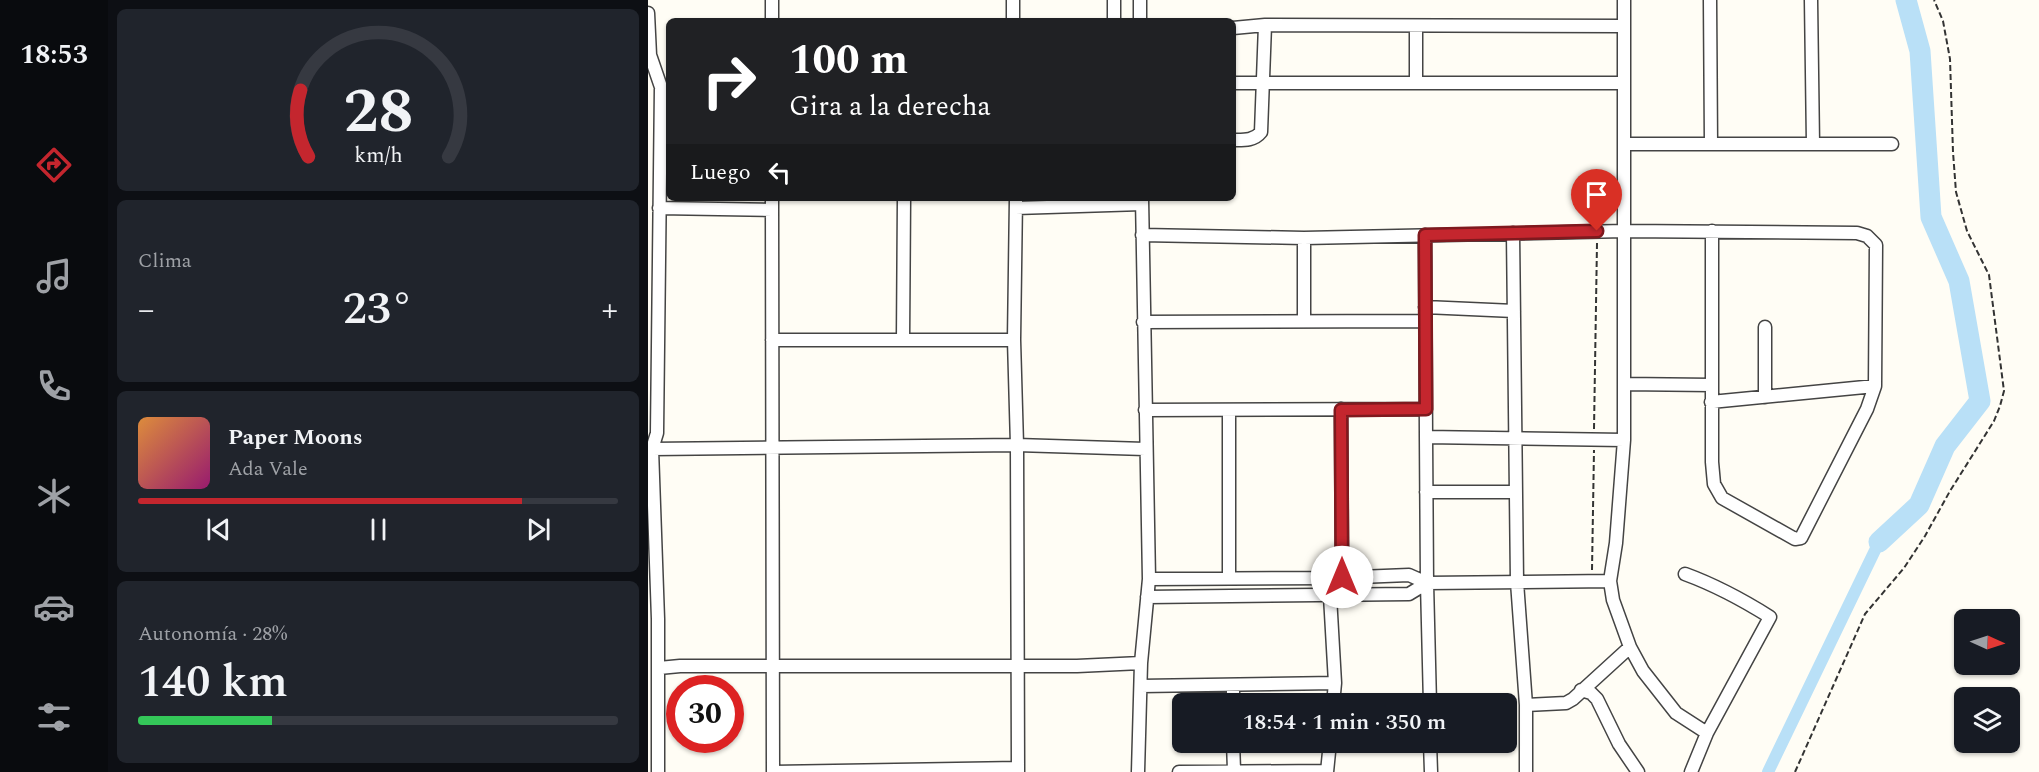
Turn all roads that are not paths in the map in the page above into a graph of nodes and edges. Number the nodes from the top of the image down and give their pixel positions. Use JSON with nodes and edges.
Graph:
{"nodes":[{"id":1,"x":772,"y":0,"type":"edge"},
{"id":2,"x":1013,"y":0,"type":"edge"},
{"id":3,"x":1114,"y":0,"type":"edge"},
{"id":4,"x":1140,"y":0,"type":"edge"},
{"id":5,"x":1624,"y":0,"type":"edge"},
{"id":6,"x":1710,"y":0,"type":"edge"},
{"id":7,"x":1811,"y":0,"type":"edge"},
{"id":8,"x":648,"y":13,"type":"edge"},
{"id":9,"x":772,"y":18,"type":"edge"},
{"id":10,"x":1013,"y":18,"type":"edge"},
{"id":11,"x":1114,"y":18,"type":"edge"},
{"id":12,"x":1140,"y":18,"type":"edge"},
{"id":13,"x":1265,"y":25,"type":"junction"},
{"id":14,"x":1416,"y":26,"type":"junction"},
{"id":15,"x":1624,"y":26,"type":"junction"},
{"id":16,"x":1236,"y":28,"type":"edge"},
{"id":17,"x":649,"y":58,"type":"edge"},
{"id":18,"x":1416,"y":82,"type":"junction"},
{"id":19,"x":1236,"y":83,"type":"edge"},
{"id":20,"x":1263,"y":83,"type":"junction"},
{"id":21,"x":1624,"y":83,"type":"junction"},
{"id":22,"x":1236,"y":140,"type":"edge"},
{"id":23,"x":1624,"y":144,"type":"junction"},
{"id":24,"x":1711,"y":144,"type":"junction"},
{"id":25,"x":1813,"y":144,"type":"junction"},
{"id":26,"x":1892,"y":144,"type":"dead end"},
{"id":27,"x":904,"y":201,"type":"edge"},
{"id":28,"x":1142,"y":201,"type":"edge"},
{"id":29,"x":1113,"y":202,"type":"edge"},
{"id":30,"x":1016,"y":203,"type":"edge"},
{"id":31,"x":772,"y":204,"type":"edge"},
{"id":32,"x":659,"y":208,"type":"junction"},
{"id":33,"x":1624,"y":231,"type":"junction"},
{"id":34,"x":1712,"y":231,"type":"junction"},
{"id":35,"x":1513,"y":233,"type":"junction"},
{"id":36,"x":1142,"y":235,"type":"junction"},
{"id":37,"x":1425,"y":235,"type":"junction"},
{"id":38,"x":1304,"y":238,"type":"junction"},
{"id":39,"x":1425,"y":307,"type":"junction"},
{"id":40,"x":1514,"y":311,"type":"junction"},
{"id":41,"x":1304,"y":321,"type":"junction"},
{"id":42,"x":1425,"y":321,"type":"junction"},
{"id":43,"x":1143,"y":322,"type":"junction"},
{"id":44,"x":1765,"y":327,"type":"dead end"},
{"id":45,"x":772,"y":340,"type":"junction"},
{"id":46,"x":903,"y":340,"type":"junction"},
{"id":47,"x":1014,"y":340,"type":"junction"},
{"id":48,"x":1623,"y":384,"type":"junction"},
{"id":49,"x":1712,"y":385,"type":"junction"},
{"id":50,"x":1875,"y":386,"type":"junction"},
{"id":51,"x":1765,"y":397,"type":"junction"},
{"id":52,"x":1712,"y":402,"type":"junction"},
{"id":53,"x":1426,"y":409,"type":"junction"},
{"id":54,"x":1145,"y":410,"type":"junction"},
{"id":55,"x":1229,"y":410,"type":"junction"},
{"id":56,"x":1341,"y":410,"type":"junction"},
{"id":57,"x":1426,"y":437,"type":"junction"},
{"id":58,"x":1516,"y":439,"type":"junction"},
{"id":59,"x":1623,"y":440,"type":"junction"},
{"id":60,"x":1017,"y":445,"type":"junction"},
{"id":61,"x":650,"y":446,"type":"edge"},
{"id":62,"x":773,"y":449,"type":"junction"},
{"id":63,"x":1145,"y":449,"type":"junction"},
{"id":64,"x":1426,"y":492,"type":"junction"},
{"id":65,"x":1516,"y":492,"type":"junction"},
{"id":66,"x":652,"y":533,"type":"edge"},
{"id":67,"x":1685,"y":574,"type":"dead end"},
{"id":68,"x":1342,"y":577,"type":"junction"},
{"id":69,"x":1228,"y":578,"type":"junction"},
{"id":70,"x":1149,"y":579,"type":"junction"},
{"id":71,"x":1610,"y":581,"type":"junction"},
{"id":72,"x":1517,"y":582,"type":"junction"},
{"id":73,"x":1427,"y":583,"type":"junction"},
{"id":74,"x":1330,"y":596,"type":"junction"},
{"id":75,"x":1147,"y":597,"type":"junction"},
{"id":76,"x":653,"y":619,"type":"edge"},
{"id":77,"x":1630,"y":647,"type":"junction"},
{"id":78,"x":1141,"y":663,"type":"junction"},
{"id":79,"x":1018,"y":665,"type":"junction"},
{"id":80,"x":773,"y":666,"type":"junction"},
{"id":81,"x":659,"y":668,"type":"junction"},
{"id":82,"x":1335,"y":683,"type":"junction"},
{"id":83,"x":1233,"y":685,"type":"junction"},
{"id":84,"x":1141,"y":686,"type":"junction"},
{"id":85,"x":1581,"y":690,"type":"junction"},
{"id":86,"x":1233,"y":693,"type":"edge"},
{"id":87,"x":1334,"y":693,"type":"edge"},
{"id":88,"x":1430,"y":693,"type":"edge"},
{"id":89,"x":1526,"y":705,"type":"junction"},
{"id":90,"x":1707,"y":734,"type":"junction"},
{"id":91,"x":1233,"y":753,"type":"edge"},
{"id":92,"x":1328,"y":753,"type":"edge"},
{"id":93,"x":1430,"y":753,"type":"edge"},
{"id":94,"x":1018,"y":770,"type":"edge"},
{"id":95,"x":1234,"y":770,"type":"junction"},
{"id":96,"x":1327,"y":771,"type":"edge"},
{"id":97,"x":658,"y":772,"type":"edge"},
{"id":98,"x":773,"y":772,"type":"edge"},
{"id":99,"x":1138,"y":772,"type":"edge"},
{"id":100,"x":1179,"y":772,"type":"edge"},
{"id":101,"x":1431,"y":772,"type":"edge"},
{"id":102,"x":1526,"y":772,"type":"edge"},
{"id":103,"x":1638,"y":772,"type":"edge"},
{"id":104,"x":1691,"y":772,"type":"edge"}],
"edges":[{"from":1,"to":9,"type":"street"},
{"from":2,"to":10,"type":"street"},
{"from":3,"to":11,"type":"street"},
{"from":4,"to":12,"type":"street"},
{"from":5,"to":15,"type":"street"},
{"from":6,"to":24,"type":"street"},
{"from":7,"to":25,"type":"street"},
{"from":8,"to":17,"type":"street"},
{"from":13,"to":14,"type":"street"},
{"from":13,"to":16,"type":"street"},
{"from":13,"to":20,"type":"street"},
{"from":14,"to":15,"type":"street"},
{"from":14,"to":18,"type":"street"},
{"from":15,"to":21,"type":"street"},
{"from":17,"to":32,"type":"street"},
{"from":18,"to":20,"type":"street"},
{"from":18,"to":21,"type":"street"},
{"from":19,"to":20,"type":"street"},
{"from":20,"to":22,"type":"street"},
{"from":21,"to":23,"type":"street"},
{"from":23,"to":24,"type":"street"},
{"from":23,"to":33,"type":"street"},
{"from":24,"to":25,"type":"street"},
{"from":25,"to":26,"type":"street"},
{"from":27,"to":46,"type":"street"},
{"from":28,"to":29,"type":"street"},
{"from":28,"to":36,"type":"street"},
{"from":29,"to":30,"type":"street"},
{"from":30,"to":47,"type":"street"},
{"from":31,"to":32,"type":"street"},
{"from":31,"to":45,"type":"street"},
{"from":32,"to":61,"type":"street"},
{"from":33,"to":34,"type":"street"},
{"from":33,"to":35,"type":"street"},
{"from":33,"to":48,"type":"street"},
{"from":34,"to":49,"type":"street"},
{"from":34,"to":50,"type":"street"},
{"from":35,"to":37,"type":"street"},
{"from":35,"to":40,"type":"street"},
{"from":36,"to":38,"type":"street"},
{"from":36,"to":43,"type":"street"},
{"from":37,"to":38,"type":"street"},
{"from":37,"to":39,"type":"street"},
{"from":38,"to":41,"type":"street"},
{"from":39,"to":40,"type":"street"},
{"from":39,"to":42,"type":"street"},
{"from":40,"to":58,"type":"street"},
{"from":41,"to":42,"type":"street"},
{"from":41,"to":43,"type":"street"},
{"from":42,"to":53,"type":"street"},
{"from":43,"to":54,"type":"street"},
{"from":44,"to":51,"type":"street"},
{"from":45,"to":46,"type":"street"},
{"from":45,"to":62,"type":"street"},
{"from":46,"to":47,"type":"street"},
{"from":47,"to":60,"type":"street"},
{"from":48,"to":49,"type":"street"},
{"from":48,"to":59,"type":"street"},
{"from":49,"to":52,"type":"street"},
{"from":50,"to":51,"type":"street"},
{"from":50,"to":52,"type":"street"},
{"from":51,"to":52,"type":"street"},
{"from":53,"to":56,"type":"street"},
{"from":53,"to":57,"type":"street"},
{"from":54,"to":55,"type":"street"},
{"from":54,"to":63,"type":"street"},
{"from":55,"to":56,"type":"street"},
{"from":55,"to":69,"type":"street"},
{"from":56,"to":68,"type":"street"},
{"from":57,"to":58,"type":"street"},
{"from":57,"to":64,"type":"street"},
{"from":58,"to":59,"type":"street"},
{"from":58,"to":65,"type":"street"},
{"from":59,"to":71,"type":"street"},
{"from":60,"to":62,"type":"street"},
{"from":60,"to":63,"type":"street"},
{"from":60,"to":79,"type":"street"},
{"from":61,"to":62,"type":"street"},
{"from":61,"to":66,"type":"street"},
{"from":62,"to":80,"type":"street"},
{"from":63,"to":70,"type":"street"},
{"from":64,"to":65,"type":"street"},
{"from":64,"to":73,"type":"street"},
{"from":65,"to":72,"type":"street"},
{"from":66,"to":76,"type":"street"},
{"from":67,"to":90,"type":"street"},
{"from":68,"to":69,"type":"street"},
{"from":68,"to":73,"type":"street"},
{"from":69,"to":70,"type":"street"},
{"from":70,"to":75,"type":"street"},
{"from":71,"to":72,"type":"street"},
{"from":71,"to":77,"type":"street"},
{"from":72,"to":73,"type":"street"},
{"from":72,"to":89,"type":"street"},
{"from":73,"to":74,"type":"street"},
{"from":73,"to":88,"type":"street"},
{"from":74,"to":75,"type":"street"},
{"from":74,"to":82,"type":"street"},
{"from":75,"to":78,"type":"street"},
{"from":76,"to":81,"type":"street"},
{"from":77,"to":85,"type":"street"},
{"from":77,"to":90,"type":"street"},
{"from":78,"to":79,"type":"street"},
{"from":78,"to":84,"type":"street"},
{"from":79,"to":80,"type":"street"},
{"from":79,"to":94,"type":"street"},
{"from":80,"to":81,"type":"street"},
{"from":80,"to":98,"type":"street"},
{"from":81,"to":97,"type":"street"},
{"from":82,"to":83,"type":"street"},
{"from":82,"to":87,"type":"street"},
{"from":83,"to":84,"type":"street"},
{"from":83,"to":86,"type":"street"},
{"from":84,"to":99,"type":"street"},
{"from":85,"to":89,"type":"street"},
{"from":85,"to":103,"type":"street"},
{"from":89,"to":102,"type":"street"},
{"from":90,"to":104,"type":"street"},
{"from":91,"to":95,"type":"street"},
{"from":92,"to":96,"type":"street"},
{"from":93,"to":101,"type":"street"},
{"from":94,"to":98,"type":"street"},
{"from":95,"to":96,"type":"street"},
{"from":95,"to":100,"type":"street"}]}
